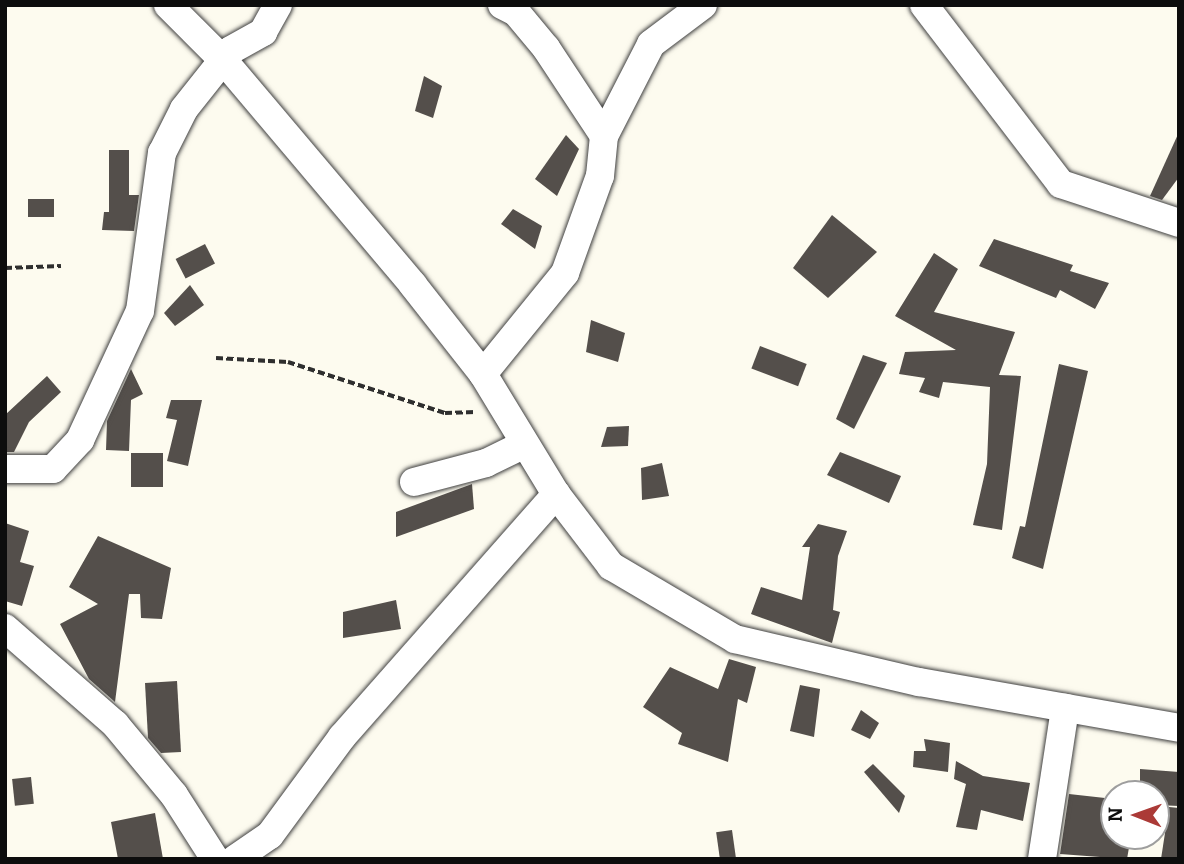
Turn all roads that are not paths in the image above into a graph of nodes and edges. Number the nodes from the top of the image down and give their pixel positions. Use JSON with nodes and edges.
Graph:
{"nodes":[{"id":1,"x":168,"y":5,"type":"edge"},
{"id":2,"x":278,"y":5,"type":"edge"},
{"id":3,"x":502,"y":5,"type":"edge"},
{"id":4,"x":704,"y":5,"type":"edge"},
{"id":5,"x":924,"y":5,"type":"edge"},
{"id":6,"x":223,"y":61,"type":"junction"},
{"id":7,"x":604,"y":136,"type":"junction"},
{"id":8,"x":1179,"y":223,"type":"edge"},
{"id":9,"x":483,"y":374,"type":"junction"},
{"id":10,"x":525,"y":444,"type":"junction"},
{"id":11,"x":5,"y":469,"type":"edge"},
{"id":12,"x":414,"y":482,"type":"dead end"},
{"id":13,"x":556,"y":494,"type":"junction"},
{"id":14,"x":5,"y":628,"type":"edge"},
{"id":15,"x":1065,"y":708,"type":"junction"},
{"id":16,"x":1179,"y":728,"type":"edge"},
{"id":17,"x":215,"y":859,"type":"edge"},
{"id":18,"x":235,"y":859,"type":"edge"},
{"id":19,"x":1042,"y":859,"type":"edge"}],
"edges":[{"from":1,"to":6,"type":"street"},
{"from":2,"to":6,"type":"street"},
{"from":3,"to":7,"type":"street"},
{"from":4,"to":7,"type":"street"},
{"from":5,"to":8,"type":"street"},
{"from":6,"to":9,"type":"street"},
{"from":6,"to":11,"type":"street"},
{"from":7,"to":9,"type":"street"},
{"from":9,"to":10,"type":"street"},
{"from":10,"to":12,"type":"street"},
{"from":10,"to":13,"type":"street"},
{"from":13,"to":15,"type":"street"},
{"from":13,"to":18,"type":"street"},
{"from":14,"to":17,"type":"street"},
{"from":15,"to":16,"type":"street"},
{"from":15,"to":19,"type":"street"}]}
